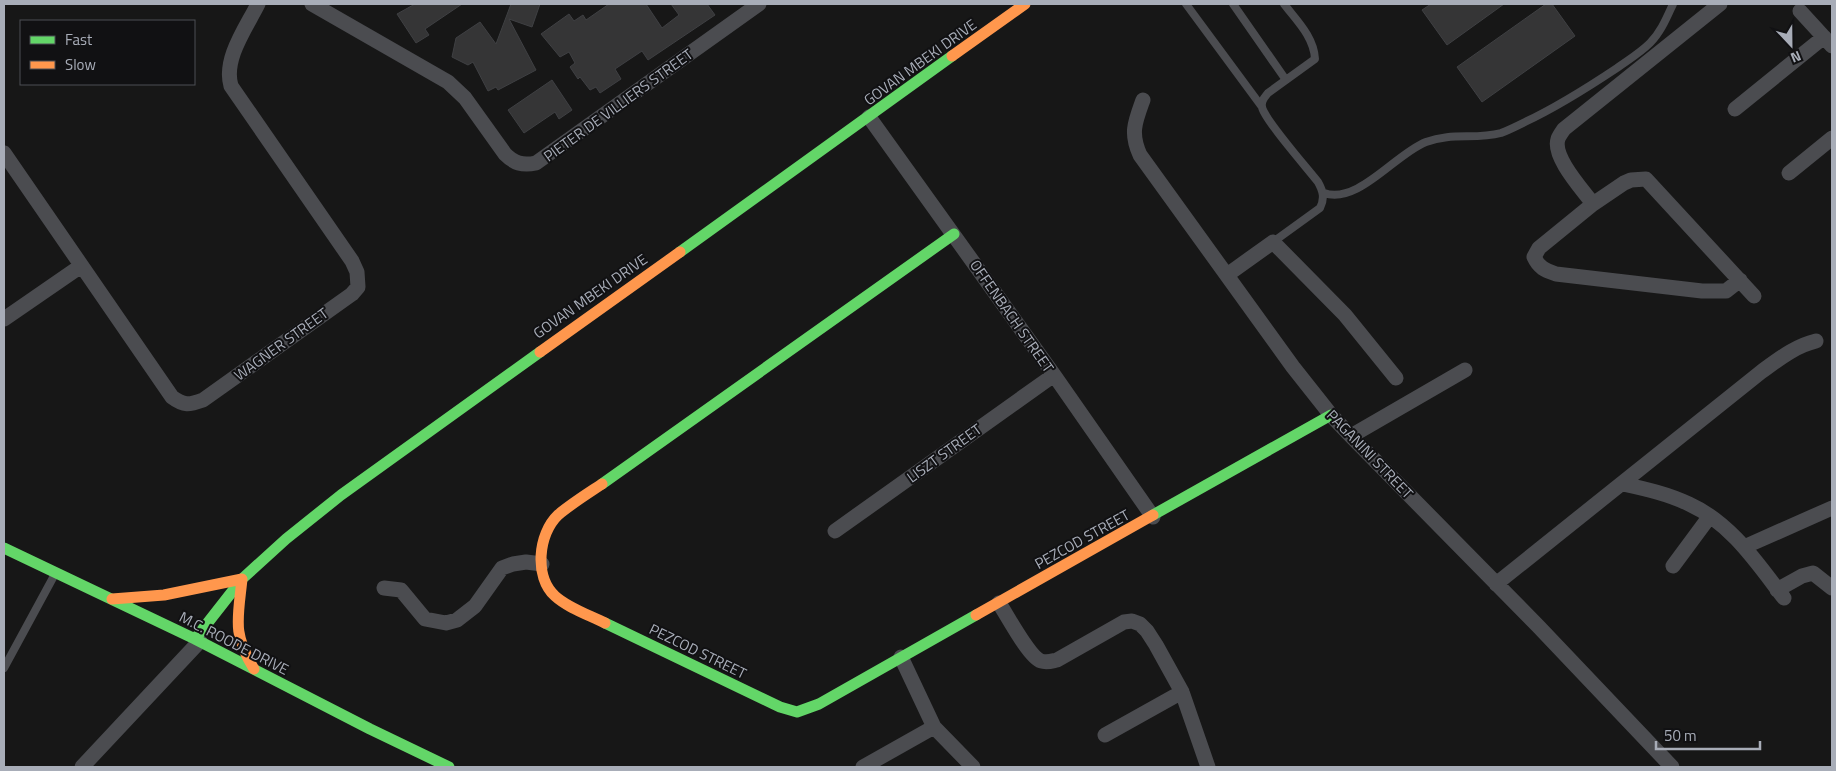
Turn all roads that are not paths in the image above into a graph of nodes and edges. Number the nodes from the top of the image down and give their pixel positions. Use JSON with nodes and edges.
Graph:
{"nodes":[{"id":1,"x":258,"y":4,"type":"edge"},
{"id":2,"x":312,"y":4,"type":"edge"},
{"id":3,"x":759,"y":4,"type":"edge"},
{"id":4,"x":1186,"y":4,"type":"edge"},
{"id":5,"x":1233,"y":4,"type":"edge"},
{"id":6,"x":1284,"y":4,"type":"edge"},
{"id":7,"x":1673,"y":4,"type":"edge"},
{"id":8,"x":1720,"y":4,"type":"edge"},
{"id":9,"x":1019,"y":5,"type":"edge"},
{"id":10,"x":1800,"y":11,"type":"dead end"},
{"id":11,"x":1828,"y":41,"type":"edge"},
{"id":12,"x":1286,"y":80,"type":"junction"},
{"id":13,"x":1143,"y":100,"type":"dead end"},
{"id":14,"x":1262,"y":107,"type":"junction"},
{"id":15,"x":1735,"y":109,"type":"dead end"},
{"id":16,"x":869,"y":117,"type":"junction"},
{"id":17,"x":1832,"y":138,"type":"edge"},
{"id":18,"x":4,"y":153,"type":"edge"},
{"id":19,"x":1789,"y":173,"type":"dead end"},
{"id":20,"x":1324,"y":193,"type":"junction"},
{"id":21,"x":1593,"y":204,"type":"junction"},
{"id":22,"x":954,"y":234,"type":"junction"},
{"id":23,"x":1272,"y":242,"type":"junction"},
{"id":24,"x":81,"y":266,"type":"junction"},
{"id":25,"x":1227,"y":275,"type":"junction"},
{"id":26,"x":1740,"y":280,"type":"junction"},
{"id":27,"x":1754,"y":296,"type":"dead end"},
{"id":28,"x":4,"y":319,"type":"edge"},
{"id":29,"x":1816,"y":342,"type":"dead end"},
{"id":30,"x":1466,"y":370,"type":"dead end"},
{"id":31,"x":1054,"y":375,"type":"junction"},
{"id":32,"x":1396,"y":378,"type":"dead end"},
{"id":33,"x":1331,"y":416,"type":"junction"},
{"id":34,"x":1351,"y":436,"type":"junction"},
{"id":35,"x":1623,"y":484,"type":"junction"},
{"id":36,"x":1832,"y":508,"type":"edge"},
{"id":37,"x":1710,"y":516,"type":"junction"},
{"id":38,"x":1153,"y":517,"type":"junction"},
{"id":39,"x":835,"y":531,"type":"dead end"},
{"id":40,"x":1744,"y":547,"type":"junction"},
{"id":41,"x":4,"y":548,"type":"edge"},
{"id":42,"x":542,"y":564,"type":"junction"},
{"id":43,"x":1673,"y":566,"type":"dead end"},
{"id":44,"x":56,"y":572,"type":"junction"},
{"id":45,"x":242,"y":579,"type":"junction"},
{"id":46,"x":1496,"y":584,"type":"junction"},
{"id":47,"x":384,"y":588,"type":"dead end"},
{"id":48,"x":1832,"y":588,"type":"edge"},
{"id":49,"x":112,"y":599,"type":"junction"},
{"id":50,"x":999,"y":603,"type":"junction"},
{"id":51,"x":197,"y":640,"type":"junction"},
{"id":52,"x":901,"y":656,"type":"junction"},
{"id":53,"x":4,"y":668,"type":"edge"},
{"id":54,"x":254,"y":670,"type":"junction"},
{"id":55,"x":1182,"y":692,"type":"junction"},
{"id":56,"x":934,"y":727,"type":"junction"},
{"id":57,"x":1105,"y":735,"type":"dead end"},
{"id":58,"x":431,"y":764,"type":"edge"},
{"id":59,"x":82,"y":767,"type":"edge"},
{"id":60,"x":449,"y":767,"type":"edge"},
{"id":61,"x":863,"y":767,"type":"edge"},
{"id":62,"x":973,"y":767,"type":"edge"},
{"id":63,"x":1208,"y":767,"type":"edge"},
{"id":64,"x":1672,"y":767,"type":"edge"}],
"edges":[{"from":1,"to":24,"type":"street","name":"WAGNER STREET"},
{"from":2,"to":3,"type":"street","name":"PIETER DE VILLIERS STREET"},
{"from":4,"to":14,"type":"lane"},
{"from":5,"to":12,"type":"lane"},
{"from":6,"to":12,"type":"lane"},
{"from":7,"to":20,"type":"lane"},
{"from":8,"to":21,"type":"street"},
{"from":9,"to":16,"type":"street","name":"GOVAN MBEKI DRIVE"},
{"from":10,"to":11,"type":"street"},
{"from":11,"to":15,"type":"street"},
{"from":12,"to":14,"type":"lane"},
{"from":13,"to":25,"type":"street","name":"PAGANINI STREET"},
{"from":14,"to":20,"type":"lane"},
{"from":16,"to":22,"type":"street","name":"OFFENBACH STREET"},
{"from":16,"to":45,"type":"street","name":"GOVAN MBEKI DRIVE"},
{"from":17,"to":19,"type":"street"},
{"from":18,"to":24,"type":"street","name":"WAGNER STREET"},
{"from":20,"to":23,"type":"lane"},
{"from":21,"to":26,"type":"street"},
{"from":21,"to":26,"type":"street"},
{"from":22,"to":31,"type":"street","name":"OFFENBACH STREET"},
{"from":22,"to":42,"type":"street","name":"PEZCOD STREET"},
{"from":23,"to":25,"type":"street"},
{"from":23,"to":32,"type":"street"},
{"from":24,"to":28,"type":"street"},
{"from":25,"to":33,"type":"street","name":"PAGANINI STREET"},
{"from":26,"to":27,"type":"street"},
{"from":29,"to":35,"type":"street"},
{"from":30,"to":34,"type":"street"},
{"from":31,"to":38,"type":"street","name":"OFFENBACH STREET"},
{"from":31,"to":39,"type":"street","name":"LISZT STREET"},
{"from":33,"to":34,"type":"street","name":"PAGANINI STREET"},
{"from":33,"to":38,"type":"street","name":"PEZCOD STREET"},
{"from":34,"to":46,"type":"street","name":"PAGANINI STREET"},
{"from":35,"to":37,"type":"street"},
{"from":35,"to":46,"type":"street"},
{"from":36,"to":40,"type":"street"},
{"from":37,"to":40,"type":"street"},
{"from":37,"to":43,"type":"street"},
{"from":38,"to":50,"type":"street","name":"PEZCOD STREET"},
{"from":40,"to":48,"type":"street"},
{"from":41,"to":44,"type":"street","name":"M.C. ROODE DRIVE"},
{"from":42,"to":47,"type":"street"},
{"from":42,"to":52,"type":"street","name":"PEZCOD STREET"},
{"from":44,"to":49,"type":"street","name":"M.C. ROODE DRIVE"},
{"from":44,"to":53,"type":"lane"},
{"from":45,"to":49,"type":"street"},
{"from":45,"to":51,"type":"street","name":"GOVAN MBEKI DRIVE"},
{"from":45,"to":54,"type":"street"},
{"from":46,"to":64,"type":"street","name":"PAGANINI STREET"},
{"from":49,"to":51,"type":"street","name":"M.C. ROODE DRIVE"},
{"from":50,"to":52,"type":"street","name":"PEZCOD STREET"},
{"from":50,"to":55,"type":"street"},
{"from":51,"to":54,"type":"street","name":"M.C. ROODE DRIVE"},
{"from":51,"to":59,"type":"street"},
{"from":52,"to":56,"type":"street"},
{"from":54,"to":58,"type":"street","name":"M.C. ROODE DRIVE"},
{"from":55,"to":57,"type":"street"},
{"from":55,"to":63,"type":"street"},
{"from":56,"to":61,"type":"street"},
{"from":56,"to":62,"type":"street"},
{"from":58,"to":60,"type":"street","name":"M.C. ROODE DRIVE"}]}
